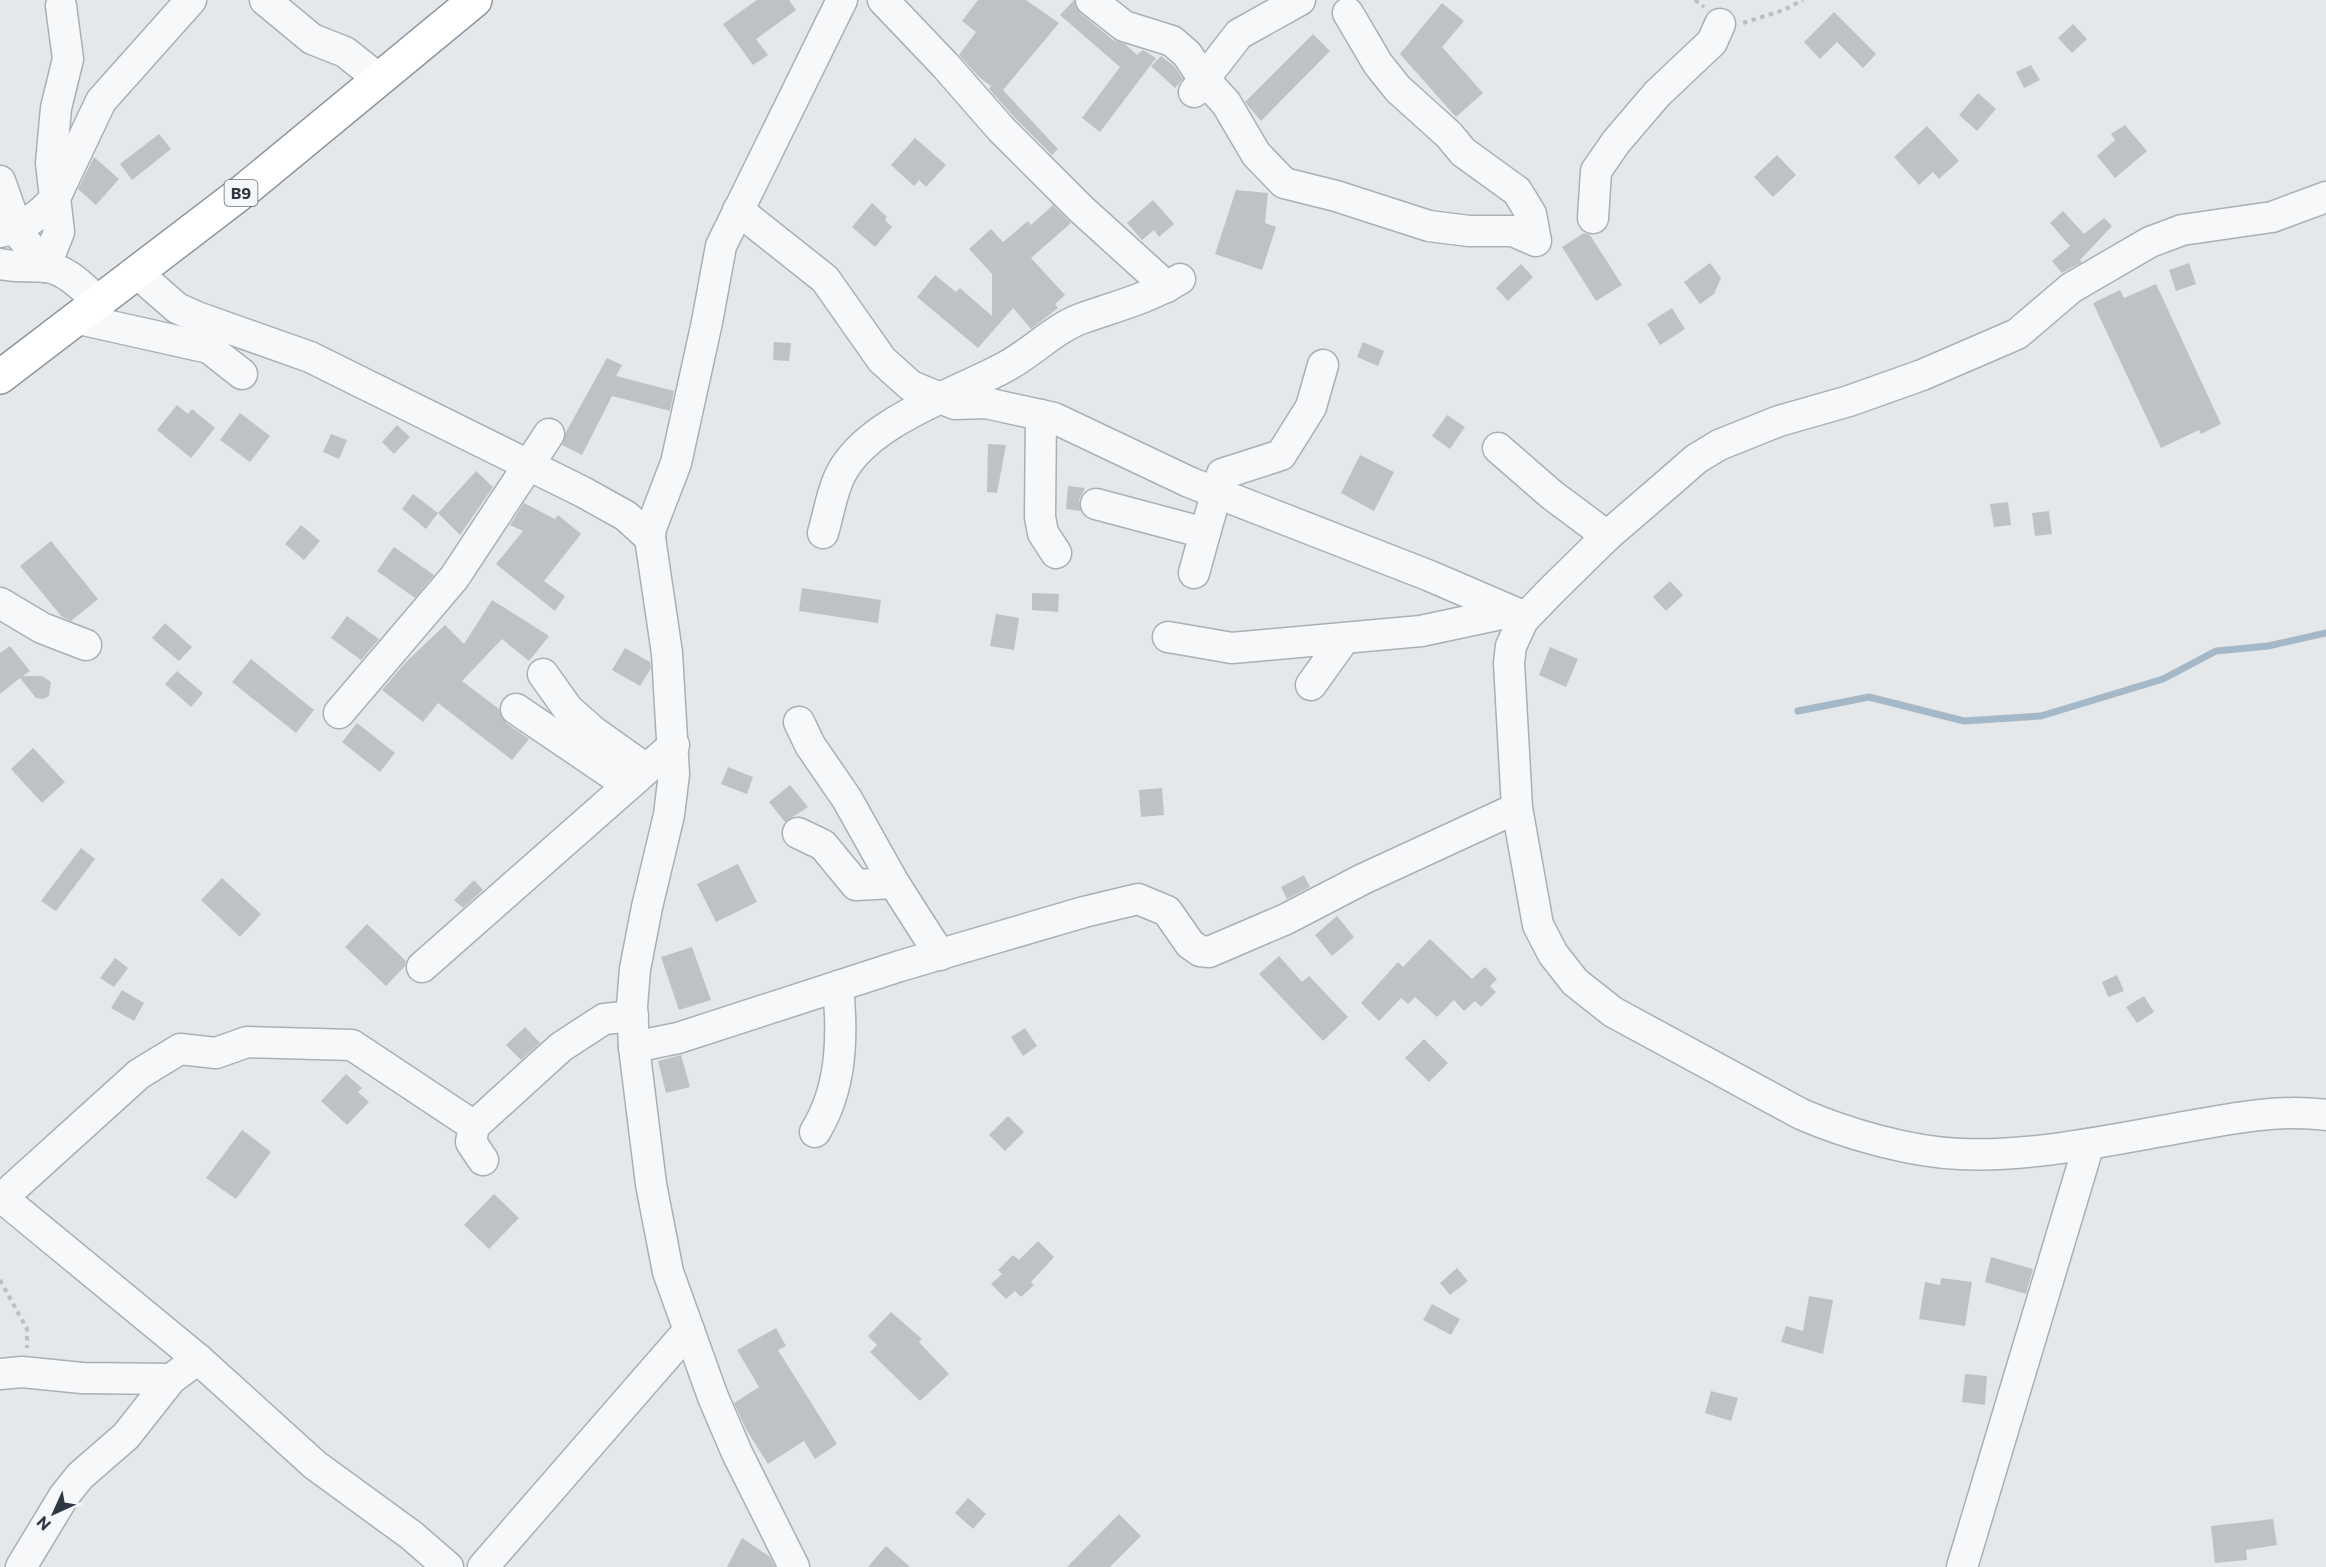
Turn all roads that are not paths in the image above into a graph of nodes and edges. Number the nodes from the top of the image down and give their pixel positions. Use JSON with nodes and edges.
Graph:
{"nodes":[{"id":1,"x":191,"y":0,"type":"edge"},
{"id":2,"x":265,"y":0,"type":"edge"},
{"id":3,"x":475,"y":0,"type":"edge"},
{"id":4,"x":842,"y":0,"type":"edge"},
{"id":5,"x":884,"y":0,"type":"edge"},
{"id":6,"x":1091,"y":0,"type":"edge"},
{"id":7,"x":1300,"y":0,"type":"edge"},
{"id":8,"x":61,"y":6,"type":"dead end"},
{"id":9,"x":165,"y":12,"type":"edge"},
{"id":10,"x":1348,"y":13,"type":"dead end"},
{"id":11,"x":1720,"y":24,"type":"road end"},
{"id":12,"x":379,"y":79,"type":"junction"},
{"id":13,"x":1199,"y":85,"type":"junction"},
{"id":14,"x":0,"y":181,"type":"edge"},
{"id":15,"x":2326,"y":197,"type":"edge"},
{"id":16,"x":55,"y":198,"type":"junction"},
{"id":17,"x":738,"y":210,"type":"junction"},
{"id":18,"x":1593,"y":218,"type":"dead end"},
{"id":19,"x":9,"y":231,"type":"edge"},
{"id":20,"x":0,"y":264,"type":"edge"},
{"id":21,"x":45,"y":267,"type":"junction"},
{"id":22,"x":137,"y":273,"type":"junction"},
{"id":23,"x":90,"y":311,"type":"junction"},
{"id":24,"x":1323,"y":365,"type":"dead end"},
{"id":25,"x":242,"y":374,"type":"dead end"},
{"id":26,"x":0,"y":377,"type":"edge"},
{"id":27,"x":936,"y":397,"type":"junction"},
{"id":28,"x":1041,"y":415,"type":"junction"},
{"id":29,"x":549,"y":434,"type":"dead end"},
{"id":30,"x":1498,"y":448,"type":"dead end"},
{"id":31,"x":528,"y":466,"type":"junction"},
{"id":32,"x":1218,"y":494,"type":"junction"},
{"id":33,"x":1096,"y":504,"type":"dead end"},
{"id":34,"x":1205,"y":532,"type":"junction"},
{"id":35,"x":824,"y":533,"type":"dead end"},
{"id":36,"x":1608,"y":536,"type":"junction"},
{"id":37,"x":650,"y":538,"type":"junction"},
{"id":38,"x":1056,"y":553,"type":"dead end"},
{"id":39,"x":1194,"y":573,"type":"dead end"},
{"id":40,"x":0,"y":603,"type":"edge"},
{"id":41,"x":1517,"y":616,"type":"junction"},
{"id":42,"x":1168,"y":637,"type":"dead end"},
{"id":43,"x":1344,"y":639,"type":"junction"},
{"id":44,"x":86,"y":645,"type":"dead end"},
{"id":45,"x":543,"y":674,"type":"dead end"},
{"id":46,"x":1311,"y":685,"type":"dead end"},
{"id":47,"x":516,"y":709,"type":"dead end"},
{"id":48,"x":339,"y":713,"type":"dead end"},
{"id":49,"x":799,"y":722,"type":"dead end"},
{"id":50,"x":674,"y":745,"type":"junction"},
{"id":51,"x":637,"y":777,"type":"junction"},
{"id":52,"x":1517,"y":808,"type":"junction"},
{"id":53,"x":798,"y":833,"type":"dead end"},
{"id":54,"x":894,"y":884,"type":"junction"},
{"id":55,"x":940,"y":955,"type":"junction"},
{"id":56,"x":422,"y":967,"type":"dead end"},
{"id":57,"x":838,"y":986,"type":"junction"},
{"id":58,"x":633,"y":1016,"type":"junction"},
{"id":59,"x":634,"y":1047,"type":"junction"},
{"id":60,"x":2326,"y":1115,"type":"edge"},
{"id":61,"x":474,"y":1126,"type":"junction"},
{"id":62,"x":815,"y":1132,"type":"dead end"},
{"id":63,"x":2089,"y":1144,"type":"junction"},
{"id":64,"x":483,"y":1160,"type":"dead end"},
{"id":65,"x":1,"y":1197,"type":"edge"},
{"id":66,"x":689,"y":1330,"type":"junction"},
{"id":67,"x":198,"y":1359,"type":"junction"},
{"id":68,"x":11,"y":1373,"type":"edge"},
{"id":69,"x":171,"y":1379,"type":"junction"},
{"id":70,"x":21,"y":1567,"type":"edge"},
{"id":71,"x":448,"y":1567,"type":"edge"},
{"id":72,"x":483,"y":1567,"type":"edge"},
{"id":73,"x":794,"y":1567,"type":"edge"},
{"id":74,"x":1962,"y":1567,"type":"edge"}],
"edges":[{"from":1,"to":9,"type":"street"},
{"from":2,"to":12,"type":"street"},
{"from":3,"to":12,"type":"highway","number":"B9"},
{"from":4,"to":17,"type":"street"},
{"from":5,"to":27,"type":"street"},
{"from":6,"to":13,"type":"street"},
{"from":7,"to":13,"type":"street"},
{"from":8,"to":16,"type":"street"},
{"from":9,"to":16,"type":"street"},
{"from":10,"to":13,"type":"street"},
{"from":11,"to":18,"type":"street"},
{"from":12,"to":22,"type":"highway","number":"B9"},
{"from":14,"to":19,"type":"street"},
{"from":15,"to":36,"type":"street"},
{"from":16,"to":19,"type":"street"},
{"from":16,"to":21,"type":"street"},
{"from":17,"to":27,"type":"street"},
{"from":17,"to":37,"type":"street"},
{"from":19,"to":21,"type":"street"},
{"from":20,"to":21,"type":"street"},
{"from":21,"to":23,"type":"street"},
{"from":22,"to":23,"type":"highway","number":"B9"},
{"from":22,"to":31,"type":"street"},
{"from":23,"to":25,"type":"street"},
{"from":23,"to":26,"type":"highway","number":"B9"},
{"from":24,"to":32,"type":"street"},
{"from":27,"to":28,"type":"street"},
{"from":27,"to":35,"type":"street"},
{"from":28,"to":32,"type":"street"},
{"from":28,"to":38,"type":"street"},
{"from":29,"to":31,"type":"street"},
{"from":30,"to":36,"type":"street"},
{"from":31,"to":37,"type":"street"},
{"from":31,"to":48,"type":"street"},
{"from":32,"to":34,"type":"street"},
{"from":32,"to":41,"type":"street"},
{"from":33,"to":34,"type":"street"},
{"from":34,"to":39,"type":"street"},
{"from":36,"to":41,"type":"street"},
{"from":37,"to":50,"type":"street"},
{"from":40,"to":44,"type":"street"},
{"from":41,"to":43,"type":"street"},
{"from":41,"to":52,"type":"street"},
{"from":42,"to":43,"type":"street"},
{"from":43,"to":46,"type":"street"},
{"from":45,"to":51,"type":"street"},
{"from":47,"to":51,"type":"street"},
{"from":49,"to":54,"type":"street"},
{"from":50,"to":51,"type":"street"},
{"from":50,"to":58,"type":"street"},
{"from":51,"to":56,"type":"street"},
{"from":52,"to":55,"type":"street"},
{"from":52,"to":63,"type":"street"},
{"from":53,"to":54,"type":"street"},
{"from":54,"to":55,"type":"street"},
{"from":55,"to":57,"type":"street"},
{"from":57,"to":59,"type":"street"},
{"from":57,"to":62,"type":"street"},
{"from":58,"to":59,"type":"street"},
{"from":58,"to":61,"type":"street"},
{"from":59,"to":66,"type":"street"},
{"from":60,"to":63,"type":"street"},
{"from":61,"to":64,"type":"street"},
{"from":61,"to":65,"type":"street"},
{"from":63,"to":74,"type":"street"},
{"from":65,"to":67,"type":"street"},
{"from":66,"to":72,"type":"street"},
{"from":66,"to":73,"type":"street"},
{"from":67,"to":69,"type":"street"},
{"from":67,"to":71,"type":"street"},
{"from":68,"to":69,"type":"street"},
{"from":69,"to":70,"type":"street"}]}
